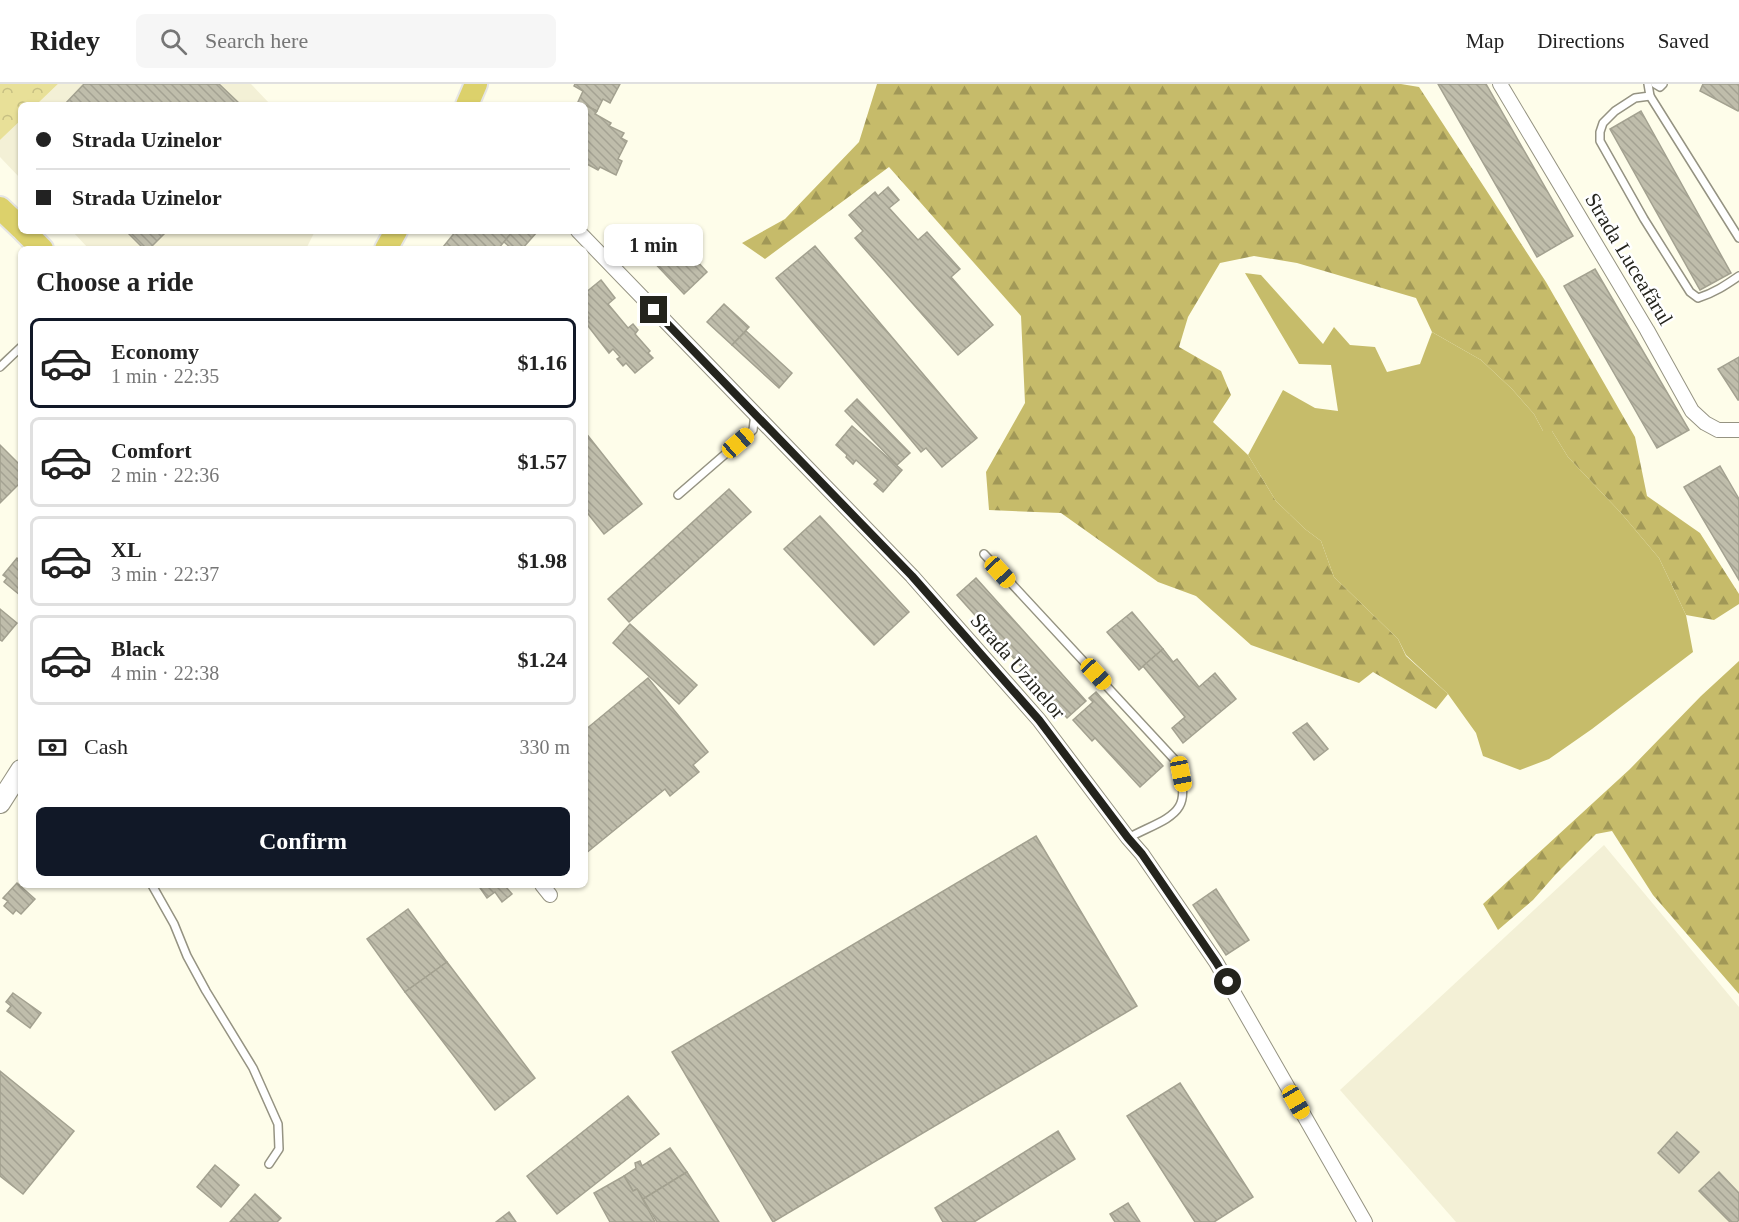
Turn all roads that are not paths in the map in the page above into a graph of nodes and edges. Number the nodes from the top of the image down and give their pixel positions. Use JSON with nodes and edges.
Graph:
{"nodes":[{"id":1,"x":476,"y":84,"type":"edge"},
{"id":2,"x":1500,"y":84,"type":"edge"},
{"id":3,"x":1648,"y":84,"type":"edge"},
{"id":4,"x":1655,"y":84,"type":"edge"},
{"id":5,"x":1663,"y":84,"type":"edge"},
{"id":6,"x":1650,"y":96,"type":"junction"},
{"id":7,"x":468,"y":102,"type":"edge"},
{"id":8,"x":0,"y":208,"type":"edge"},
{"id":9,"x":18,"y":226,"type":"edge"},
{"id":10,"x":26,"y":234,"type":"edge"},
{"id":11,"x":581,"y":234,"type":"edge"},
{"id":12,"x":1739,"y":238,"type":"edge"},
{"id":13,"x":39,"y":246,"type":"edge"},
{"id":14,"x":1739,"y":276,"type":"edge"},
{"id":15,"x":18,"y":350,"type":"edge"},
{"id":16,"x":0,"y":367,"type":"edge"},
{"id":17,"x":754,"y":414,"type":"junction"},
{"id":18,"x":1739,"y":430,"type":"edge"},
{"id":19,"x":678,"y":495,"type":"dead end"},
{"id":20,"x":984,"y":554,"type":"dead end"},
{"id":21,"x":18,"y":776,"type":"edge"},
{"id":22,"x":0,"y":803,"type":"edge"},
{"id":23,"x":1128,"y":838,"type":"junction"},
{"id":24,"x":154,"y":888,"type":"edge"},
{"id":25,"x":269,"y":1164,"type":"dead end"},
{"id":26,"x":1365,"y":1222,"type":"edge"}],
"edges":[{"from":1,"to":7,"type":"main road"},
{"from":2,"to":18,"type":"street","name":"Strada Luceafărul"},
{"from":3,"to":6,"type":"lane"},
{"from":4,"to":5,"type":"lane"},
{"from":6,"to":12,"type":"lane"},
{"from":6,"to":14,"type":"lane"},
{"from":8,"to":9,"type":"main road"},
{"from":10,"to":13,"type":"main road"},
{"from":11,"to":17,"type":"street","name":"Strada Uzinelor"},
{"from":15,"to":16,"type":"lane"},
{"from":17,"to":19,"type":"lane"},
{"from":17,"to":23,"type":"street","name":"Strada Uzinelor"},
{"from":20,"to":23,"type":"lane"},
{"from":21,"to":22,"type":"main road"},
{"from":23,"to":26,"type":"street","name":"Strada Uzinelor"},
{"from":24,"to":25,"type":"lane"}]}
